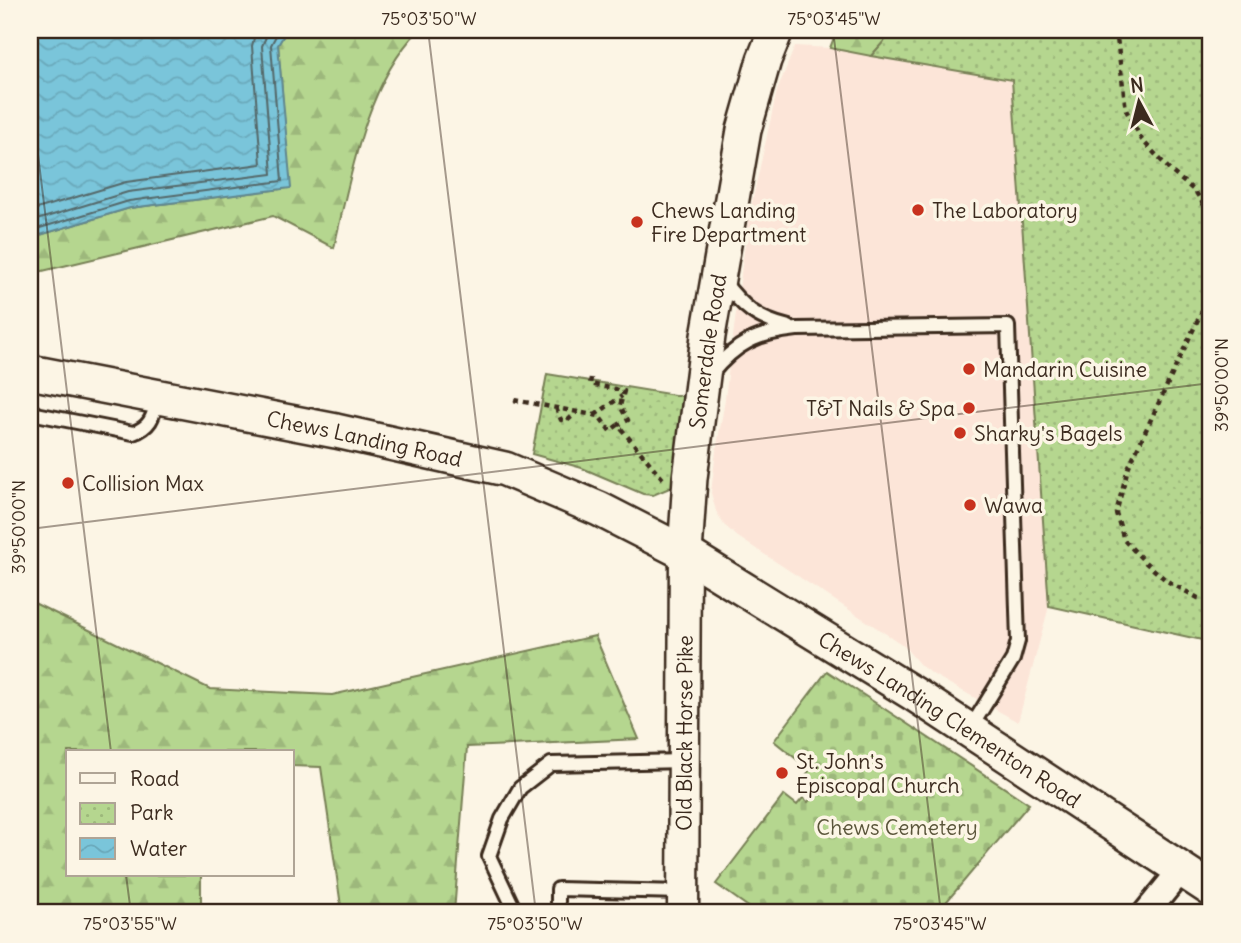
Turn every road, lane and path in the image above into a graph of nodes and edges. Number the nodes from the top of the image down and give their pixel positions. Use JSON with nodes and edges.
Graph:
{"nodes":[{"id":1,"x":776,"y":30,"type":"edge"},
{"id":2,"x":1116,"y":30,"type":"edge"},
{"id":3,"x":1211,"y":216,"type":"edge"},
{"id":4,"x":719,"y":275,"type":"junction"},
{"id":5,"x":1211,"y":292,"type":"edge"},
{"id":6,"x":797,"y":328,"type":"junction"},
{"id":7,"x":30,"y":372,"type":"edge"},
{"id":8,"x":591,"y":378,"type":"dead end"},
{"id":9,"x":703,"y":385,"type":"junction"},
{"id":10,"x":159,"y":396,"type":"junction"},
{"id":11,"x":623,"y":396,"type":"junction"},
{"id":12,"x":514,"y":400,"type":"dead end"},
{"id":13,"x":556,"y":408,"type":"junction"},
{"id":14,"x":30,"y":409,"type":"edge"},
{"id":15,"x":577,"y":412,"type":"junction"},
{"id":16,"x":594,"y":415,"type":"junction"},
{"id":17,"x":618,"y":425,"type":"junction"},
{"id":18,"x":663,"y":480,"type":"dead end"},
{"id":19,"x":685,"y":553,"type":"junction"},
{"id":20,"x":1211,"y":600,"type":"edge"},
{"id":21,"x":969,"y":730,"type":"junction"},
{"id":22,"x":684,"y":761,"type":"junction"},
{"id":23,"x":1181,"y":870,"type":"junction"},
{"id":24,"x":1211,"y":889,"type":"edge"},
{"id":25,"x":683,"y":902,"type":"edge"},
{"id":26,"x":516,"y":913,"type":"edge"},
{"id":27,"x":558,"y":913,"type":"edge"},
{"id":28,"x":1146,"y":913,"type":"edge"}],
"edges":[{"from":1,"to":4,"type":"main road","name":"Somerdale Road"},
{"from":2,"to":3,"type":"path"},
{"from":4,"to":6,"type":"lane"},
{"from":4,"to":9,"type":"main road","name":"Somerdale Road"},
{"from":5,"to":20,"type":"path"},
{"from":6,"to":9,"type":"lane"},
{"from":6,"to":21,"type":"lane"},
{"from":7,"to":10,"type":"main road","name":"Chews Landing Road"},
{"from":8,"to":11,"type":"path"},
{"from":9,"to":19,"type":"main road","name":"Somerdale Road"},
{"from":10,"to":14,"type":"lane"},
{"from":10,"to":19,"type":"main road","name":"Chews Landing Road"},
{"from":11,"to":16,"type":"path"},
{"from":11,"to":17,"type":"path"},
{"from":12,"to":13,"type":"path"},
{"from":13,"to":15,"type":"path"},
{"from":13,"to":15,"type":"path"},
{"from":15,"to":16,"type":"path"},
{"from":16,"to":17,"type":"path"},
{"from":17,"to":18,"type":"path"},
{"from":19,"to":21,"type":"main road","name":"Chews Landing Clementon Road"},
{"from":19,"to":22,"type":"street","name":"Old Black Horse Pike"},
{"from":21,"to":23,"type":"main road","name":"Chews Landing Clementon Road"},
{"from":22,"to":25,"type":"street","name":"Old Black Horse Pike"},
{"from":22,"to":26,"type":"lane"},
{"from":23,"to":24,"type":"main road","name":"Chews Landing Clementon Road"},
{"from":23,"to":28,"type":"street"},
{"from":25,"to":27,"type":"lane"}]}
